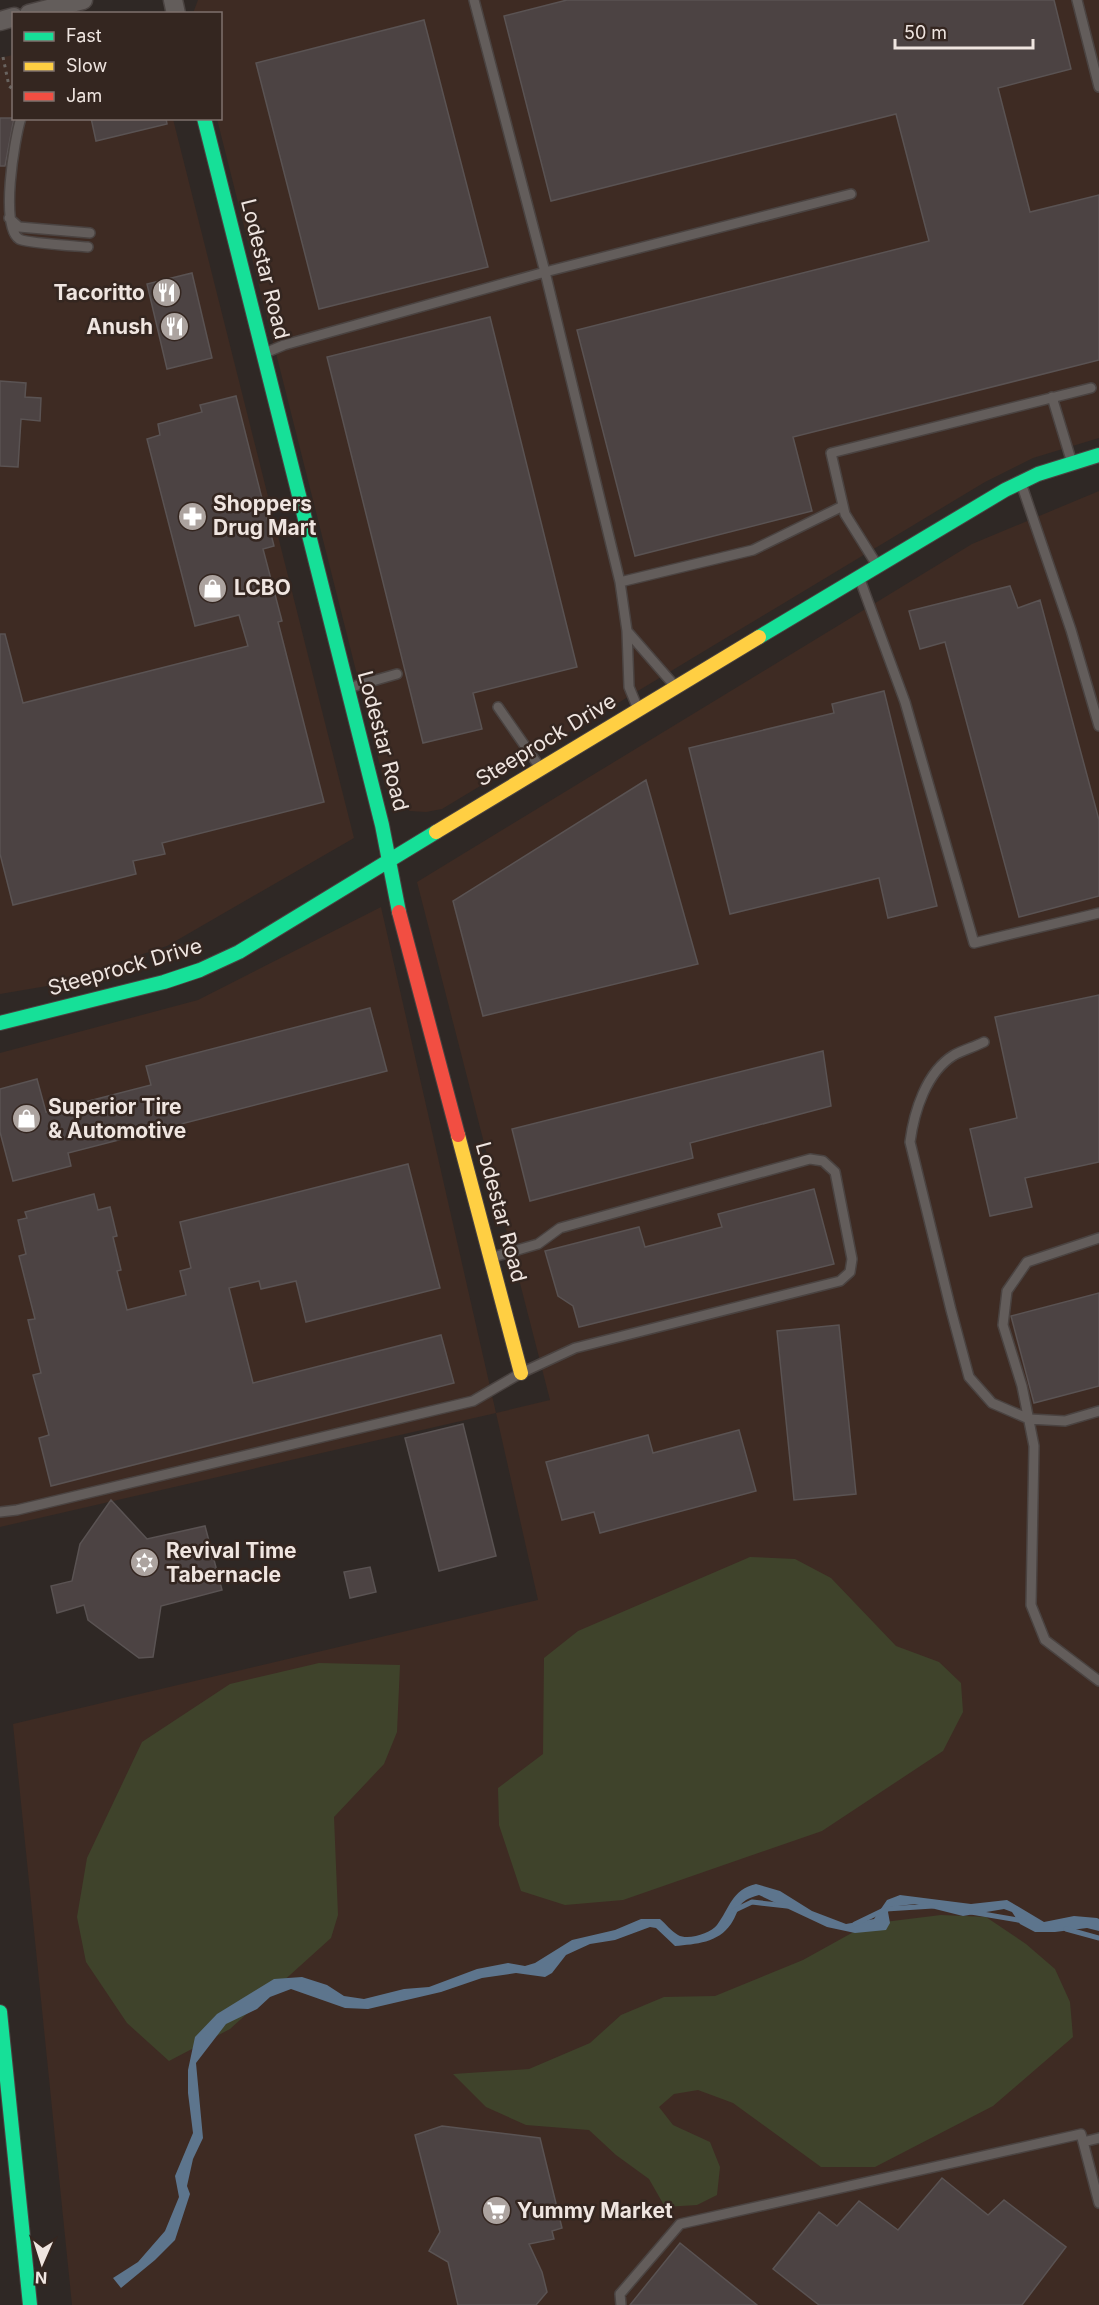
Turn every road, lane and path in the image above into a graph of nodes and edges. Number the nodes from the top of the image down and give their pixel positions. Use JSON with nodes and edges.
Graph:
{"nodes":[{"id":1,"x":83,"y":0,"type":"edge"},
{"id":2,"x":474,"y":0,"type":"edge"},
{"id":3,"x":1077,"y":0,"type":"edge"},
{"id":4,"x":37,"y":12,"type":"edge"},
{"id":5,"x":3,"y":57,"type":"dead end"},
{"id":6,"x":1099,"y":87,"type":"edge"},
{"id":7,"x":12,"y":88,"type":"edge"},
{"id":8,"x":20,"y":120,"type":"edge"},
{"id":9,"x":204,"y":120,"type":"edge"},
{"id":10,"x":851,"y":194,"type":"dead end"},
{"id":11,"x":8,"y":218,"type":"junction"},
{"id":12,"x":90,"y":233,"type":"dead end"},
{"id":13,"x":88,"y":248,"type":"dead end"},
{"id":14,"x":545,"y":272,"type":"junction"},
{"id":15,"x":263,"y":354,"type":"junction"},
{"id":16,"x":1091,"y":388,"type":"dead end"},
{"id":17,"x":1052,"y":397,"type":"junction"},
{"id":18,"x":1099,"y":455,"type":"edge"},
{"id":19,"x":1072,"y":463,"type":"junction"},
{"id":20,"x":1021,"y":483,"type":"junction"},
{"id":21,"x":843,"y":506,"type":"junction"},
{"id":22,"x":878,"y":566,"type":"junction"},
{"id":23,"x":859,"y":577,"type":"junction"},
{"id":24,"x":620,"y":582,"type":"junction"},
{"id":25,"x":627,"y":632,"type":"junction"},
{"id":26,"x":397,"y":674,"type":"dead end"},
{"id":27,"x":676,"y":687,"type":"junction"},
{"id":28,"x":346,"y":689,"type":"junction"},
{"id":29,"x":498,"y":707,"type":"dead end"},
{"id":30,"x":638,"y":709,"type":"junction"},
{"id":31,"x":1099,"y":726,"type":"edge"},
{"id":32,"x":540,"y":768,"type":"junction"},
{"id":33,"x":388,"y":862,"type":"junction"},
{"id":34,"x":1099,"y":912,"type":"edge"},
{"id":35,"x":0,"y":1023,"type":"edge"},
{"id":36,"x":984,"y":1042,"type":"dead end"},
{"id":37,"x":1099,"y":1238,"type":"edge"},
{"id":38,"x":490,"y":1258,"type":"junction"},
{"id":39,"x":520,"y":1373,"type":"junction"},
{"id":40,"x":1099,"y":1411,"type":"edge"},
{"id":41,"x":1029,"y":1419,"type":"junction"},
{"id":42,"x":0,"y":1512,"type":"edge"},
{"id":43,"x":1099,"y":1681,"type":"edge"},
{"id":44,"x":0,"y":2012,"type":"edge"},
{"id":45,"x":1099,"y":2138,"type":"edge"},
{"id":46,"x":1083,"y":2142,"type":"junction"},
{"id":47,"x":1099,"y":2203,"type":"edge"},
{"id":48,"x":30,"y":2305,"type":"edge"},
{"id":49,"x":621,"y":2305,"type":"edge"}],
"edges":[{"from":1,"to":4,"type":"street"},
{"from":2,"to":14,"type":"lane"},
{"from":3,"to":6,"type":"lane"},
{"from":5,"to":7,"type":"path"},
{"from":8,"to":11,"type":"lane"},
{"from":9,"to":15,"type":"street","name":"Lodestar Road"},
{"from":10,"to":14,"type":"lane"},
{"from":11,"to":12,"type":"lane"},
{"from":11,"to":13,"type":"lane"},
{"from":14,"to":15,"type":"lane"},
{"from":14,"to":24,"type":"lane"},
{"from":15,"to":28,"type":"street","name":"Lodestar Road"},
{"from":16,"to":17,"type":"lane"},
{"from":17,"to":19,"type":"lane"},
{"from":17,"to":21,"type":"lane"},
{"from":18,"to":19,"type":"street","name":"Steeprock Drive"},
{"from":19,"to":20,"type":"street","name":"Steeprock Drive"},
{"from":20,"to":22,"type":"street","name":"Steeprock Drive"},
{"from":20,"to":31,"type":"lane"},
{"from":21,"to":22,"type":"lane"},
{"from":21,"to":24,"type":"lane"},
{"from":22,"to":23,"type":"street","name":"Steeprock Drive"},
{"from":23,"to":27,"type":"street","name":"Steeprock Drive"},
{"from":23,"to":34,"type":"lane"},
{"from":24,"to":25,"type":"lane"},
{"from":25,"to":27,"type":"lane"},
{"from":25,"to":30,"type":"lane"},
{"from":26,"to":28,"type":"lane"},
{"from":27,"to":30,"type":"street","name":"Steeprock Drive"},
{"from":28,"to":33,"type":"street","name":"Lodestar Road"},
{"from":29,"to":32,"type":"lane"},
{"from":30,"to":32,"type":"street","name":"Steeprock Drive"},
{"from":32,"to":33,"type":"street","name":"Steeprock Drive"},
{"from":33,"to":35,"type":"street","name":"Steeprock Drive"},
{"from":33,"to":38,"type":"street","name":"Lodestar Road"},
{"from":36,"to":41,"type":"lane"},
{"from":37,"to":41,"type":"lane"},
{"from":38,"to":39,"type":"street","name":"Lodestar Road"},
{"from":38,"to":39,"type":"lane"},
{"from":39,"to":42,"type":"lane"},
{"from":40,"to":41,"type":"lane"},
{"from":41,"to":43,"type":"lane"},
{"from":44,"to":48,"type":"street"},
{"from":45,"to":46,"type":"lane"},
{"from":46,"to":47,"type":"lane"},
{"from":46,"to":49,"type":"lane"}]}
